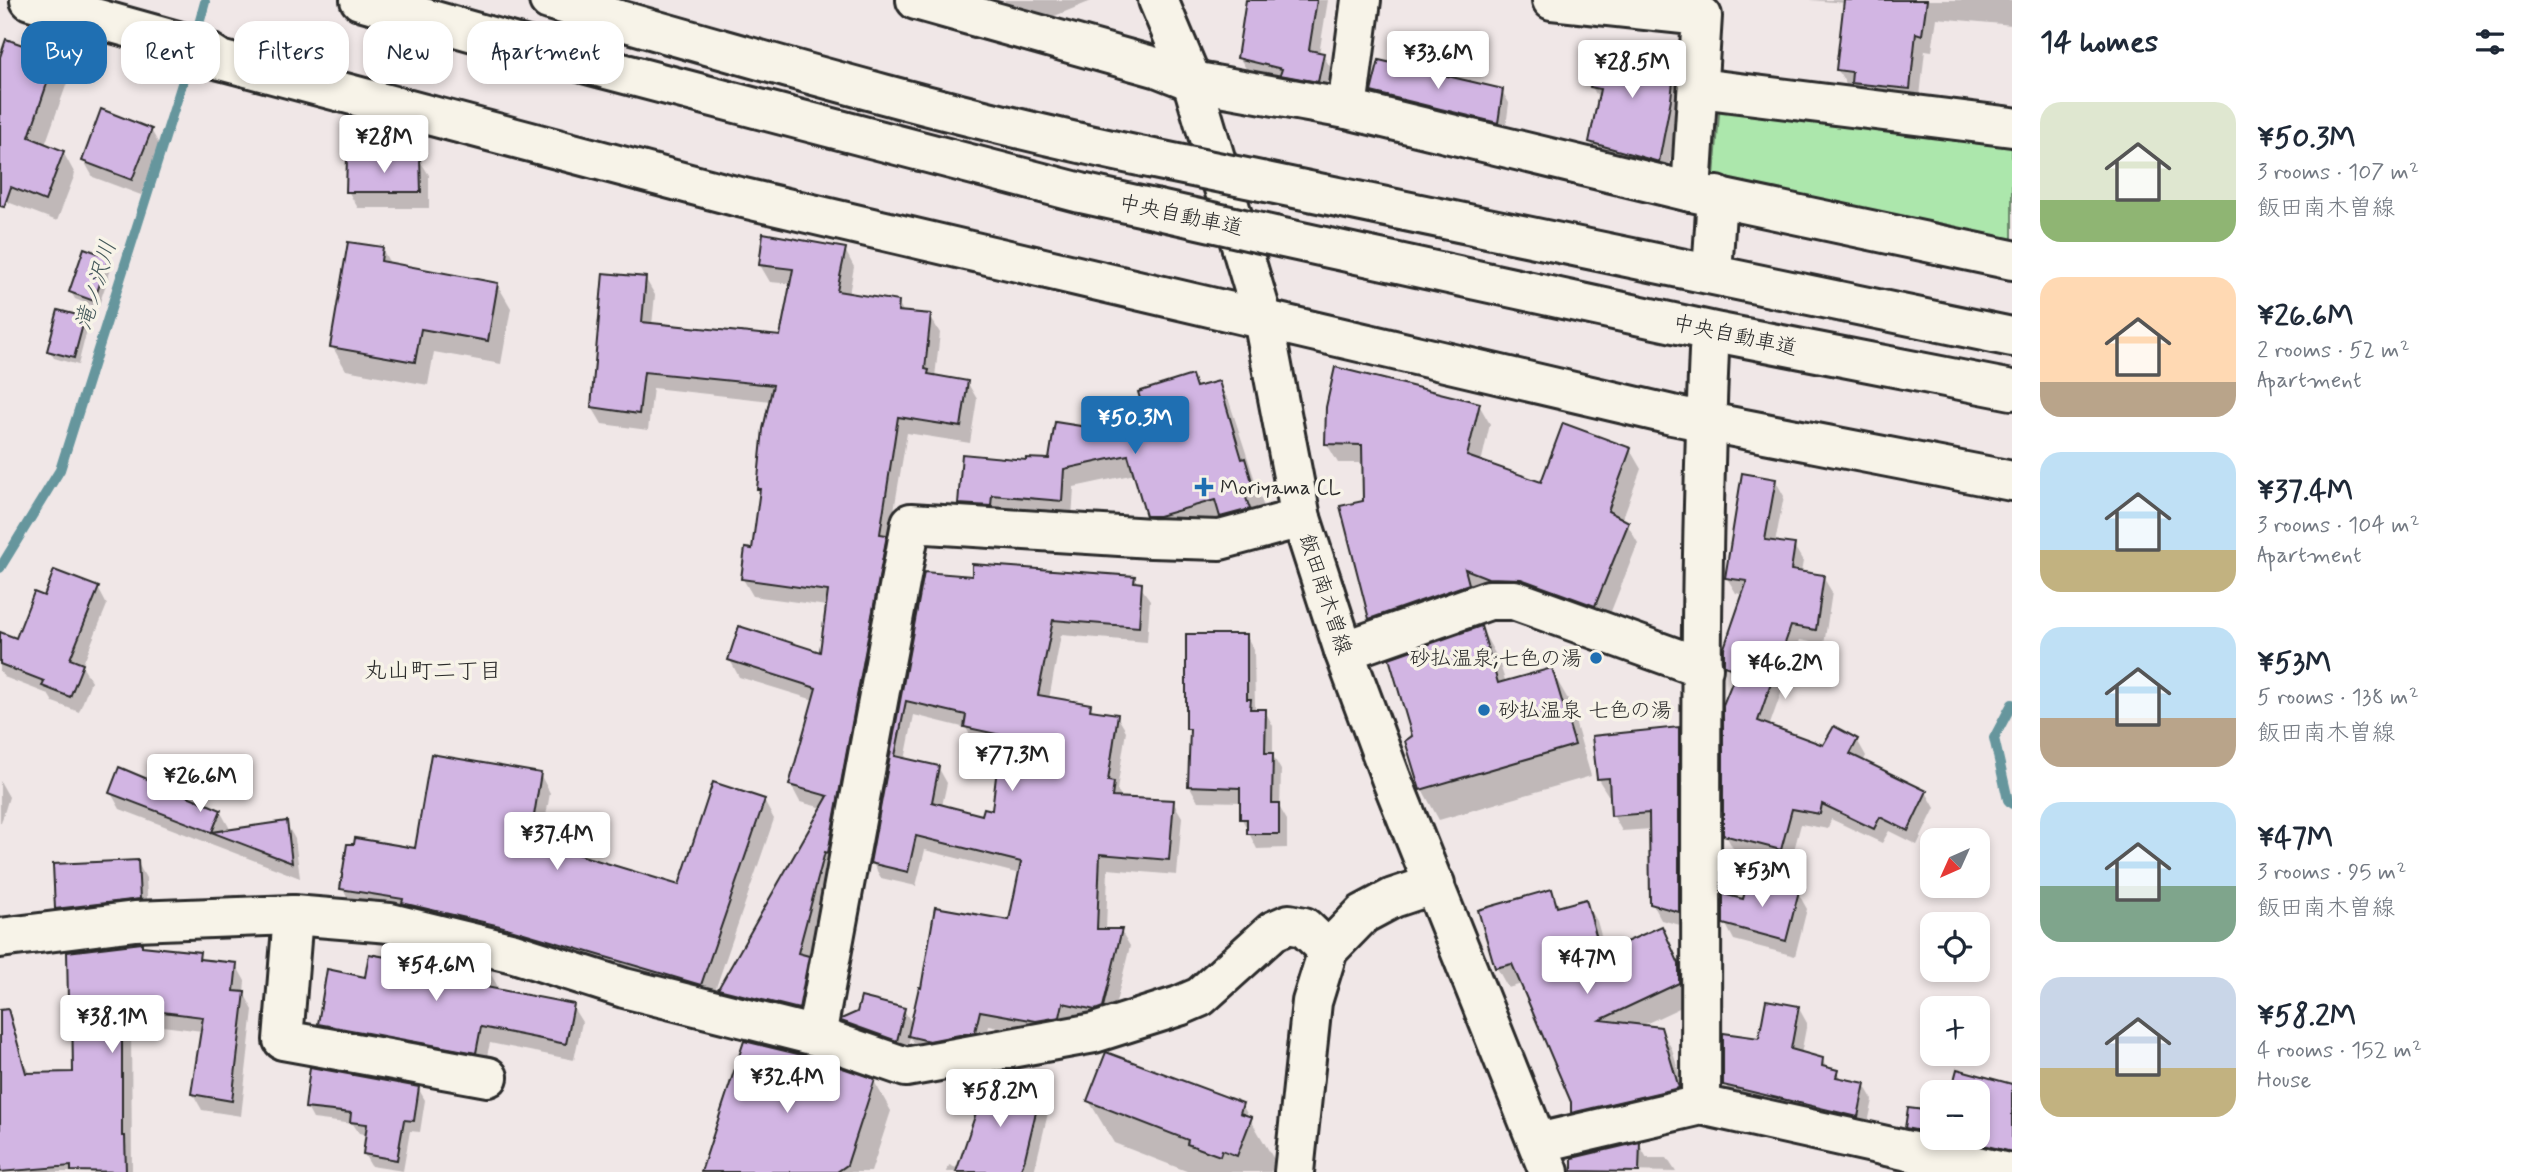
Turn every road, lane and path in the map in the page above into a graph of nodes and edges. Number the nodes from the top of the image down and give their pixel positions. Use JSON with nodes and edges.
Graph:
{"nodes":[{"id":1,"x":30,"y":0,"type":"edge"},
{"id":2,"x":360,"y":0,"type":"edge"},
{"id":3,"x":549,"y":0,"type":"edge"},
{"id":4,"x":916,"y":0,"type":"edge"},
{"id":5,"x":1157,"y":0,"type":"edge"},
{"id":6,"x":1361,"y":0,"type":"edge"},
{"id":7,"x":1552,"y":0,"type":"edge"},
{"id":8,"x":1192,"y":81,"type":"junction"},
{"id":9,"x":1699,"y":88,"type":"junction"},
{"id":10,"x":1347,"y":109,"type":"junction"},
{"id":11,"x":2012,"y":127,"type":"edge"},
{"id":12,"x":1704,"y":194,"type":"junction"},
{"id":13,"x":1713,"y":258,"type":"tunnel mouth"},
{"id":14,"x":2012,"y":260,"type":"edge"},
{"id":15,"x":1263,"y":319,"type":"junction"},
{"id":16,"x":2012,"y":337,"type":"edge"},
{"id":17,"x":1709,"y":351,"type":"tunnel mouth"},
{"id":18,"x":2012,"y":390,"type":"edge"},
{"id":19,"x":1706,"y":420,"type":"junction"},
{"id":20,"x":2012,"y":481,"type":"edge"},
{"id":21,"x":1301,"y":518,"type":"junction"},
{"id":22,"x":1344,"y":651,"type":"junction"},
{"id":23,"x":1703,"y":668,"type":"junction"},
{"id":24,"x":1435,"y":884,"type":"junction"},
{"id":25,"x":293,"y":915,"type":"junction"},
{"id":26,"x":0,"y":938,"type":"edge"},
{"id":27,"x":1328,"y":950,"type":"junction"},
{"id":28,"x":816,"y":1035,"type":"junction"},
{"id":29,"x":488,"y":1077,"type":"dead end"},
{"id":30,"x":1700,"y":1105,"type":"junction"},
{"id":31,"x":1544,"y":1158,"type":"edge"},
{"id":32,"x":1294,"y":1172,"type":"edge"},
{"id":33,"x":2004,"y":1172,"type":"edge"}],
"edges":[{"from":1,"to":15,"type":"main road"},
{"from":2,"to":18,"type":"main road","name":"中央自動車道","bridge":true},
{"from":3,"to":16,"type":"main road","bridge":true},
{"from":4,"to":8,"type":"main road"},
{"from":5,"to":8,"type":"main road","name":"飯田南木曽線"},
{"from":6,"to":10,"type":"main road"},
{"from":7,"to":9,"type":"main road"},
{"from":8,"to":10,"type":"main road"},
{"from":8,"to":15,"type":"main road","name":"飯田南木曽線"},
{"from":9,"to":11,"type":"main road"},
{"from":9,"to":12,"type":"main road"},
{"from":10,"to":12,"type":"main road"},
{"from":12,"to":13,"type":"main road"},
{"from":12,"to":14,"type":"main road"},
{"from":15,"to":19,"type":"main road"},
{"from":15,"to":21,"type":"main road","name":"飯田南木曽線"},
{"from":17,"to":19,"type":"main road"},
{"from":19,"to":20,"type":"main road"},
{"from":19,"to":23,"type":"main road"},
{"from":21,"to":22,"type":"main road","name":"飯田南木曽線"},
{"from":21,"to":28,"type":"main road"},
{"from":22,"to":23,"type":"main road"},
{"from":22,"to":24,"type":"main road","name":"飯田南木曽線"},
{"from":23,"to":30,"type":"main road"},
{"from":24,"to":27,"type":"main road"},
{"from":24,"to":31,"type":"main road","name":"飯田南木曽線"},
{"from":25,"to":26,"type":"main road"},
{"from":25,"to":28,"type":"main road"},
{"from":25,"to":29,"type":"main road"},
{"from":27,"to":28,"type":"main road"},
{"from":27,"to":32,"type":"main road"},
{"from":30,"to":31,"type":"main road"},
{"from":30,"to":33,"type":"main road"}]}
